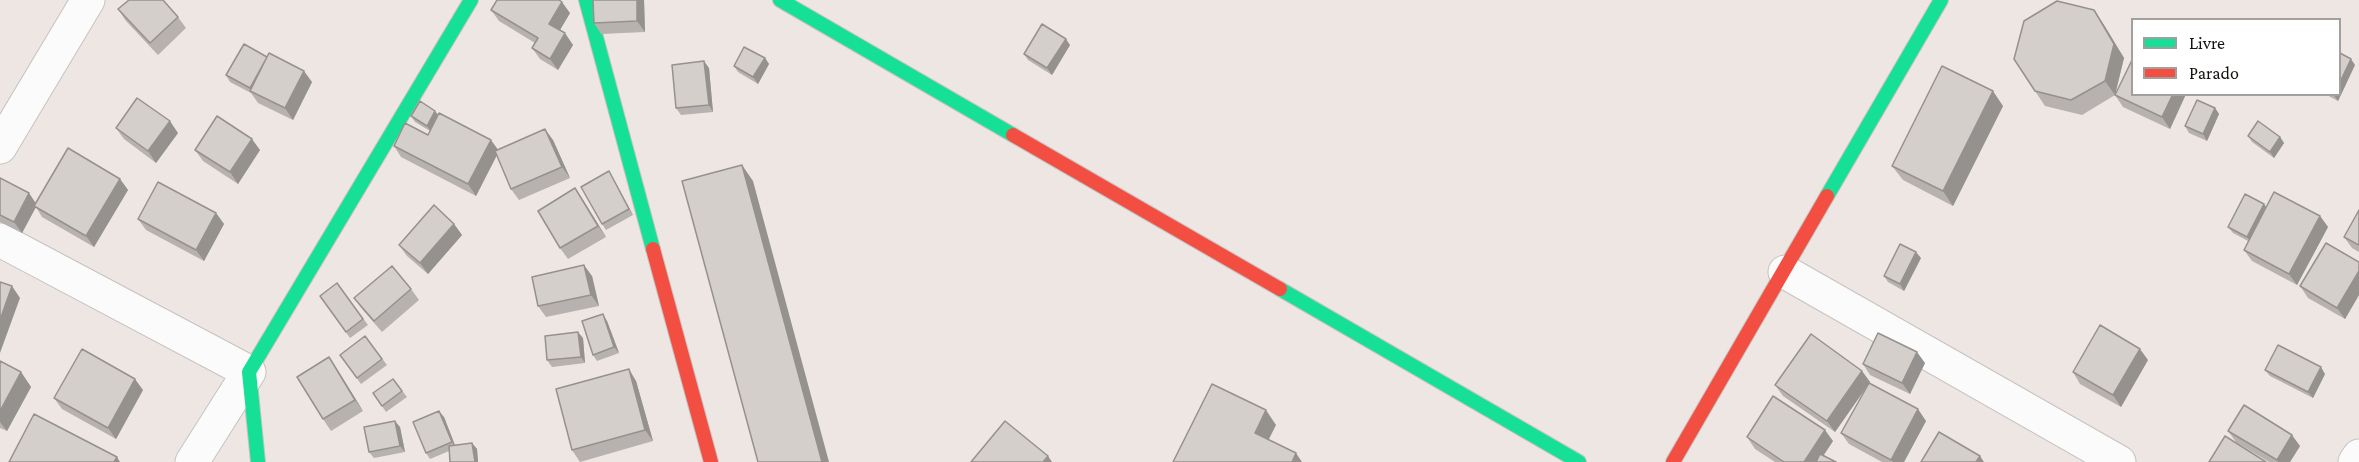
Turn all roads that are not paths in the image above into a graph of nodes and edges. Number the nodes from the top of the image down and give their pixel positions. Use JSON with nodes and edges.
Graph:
{"nodes":[{"id":1,"x":87,"y":0,"type":"edge"},
{"id":2,"x":471,"y":0,"type":"edge"},
{"id":3,"x":586,"y":0,"type":"edge"},
{"id":4,"x":780,"y":0,"type":"edge"},
{"id":5,"x":1941,"y":0,"type":"edge"},
{"id":6,"x":0,"y":147,"type":"edge"},
{"id":7,"x":0,"y":240,"type":"edge"},
{"id":8,"x":1785,"y":272,"type":"junction"},
{"id":9,"x":249,"y":372,"type":"junction"},
{"id":10,"x":2359,"y":456,"type":"edge"},
{"id":11,"x":192,"y":462,"type":"edge"},
{"id":12,"x":258,"y":462,"type":"edge"},
{"id":13,"x":711,"y":462,"type":"edge"},
{"id":14,"x":1579,"y":462,"type":"edge"},
{"id":15,"x":1673,"y":462,"type":"edge"},
{"id":16,"x":2119,"y":462,"type":"edge"},
{"id":17,"x":2355,"y":462,"type":"edge"}],
"edges":[{"from":1,"to":6,"type":"street"},
{"from":2,"to":9,"type":"street"},
{"from":3,"to":13,"type":"street"},
{"from":4,"to":14,"type":"street"},
{"from":5,"to":8,"type":"street"},
{"from":7,"to":9,"type":"street"},
{"from":8,"to":15,"type":"street"},
{"from":8,"to":16,"type":"street"},
{"from":9,"to":11,"type":"street"},
{"from":9,"to":12,"type":"street"},
{"from":10,"to":17,"type":"street"}]}
